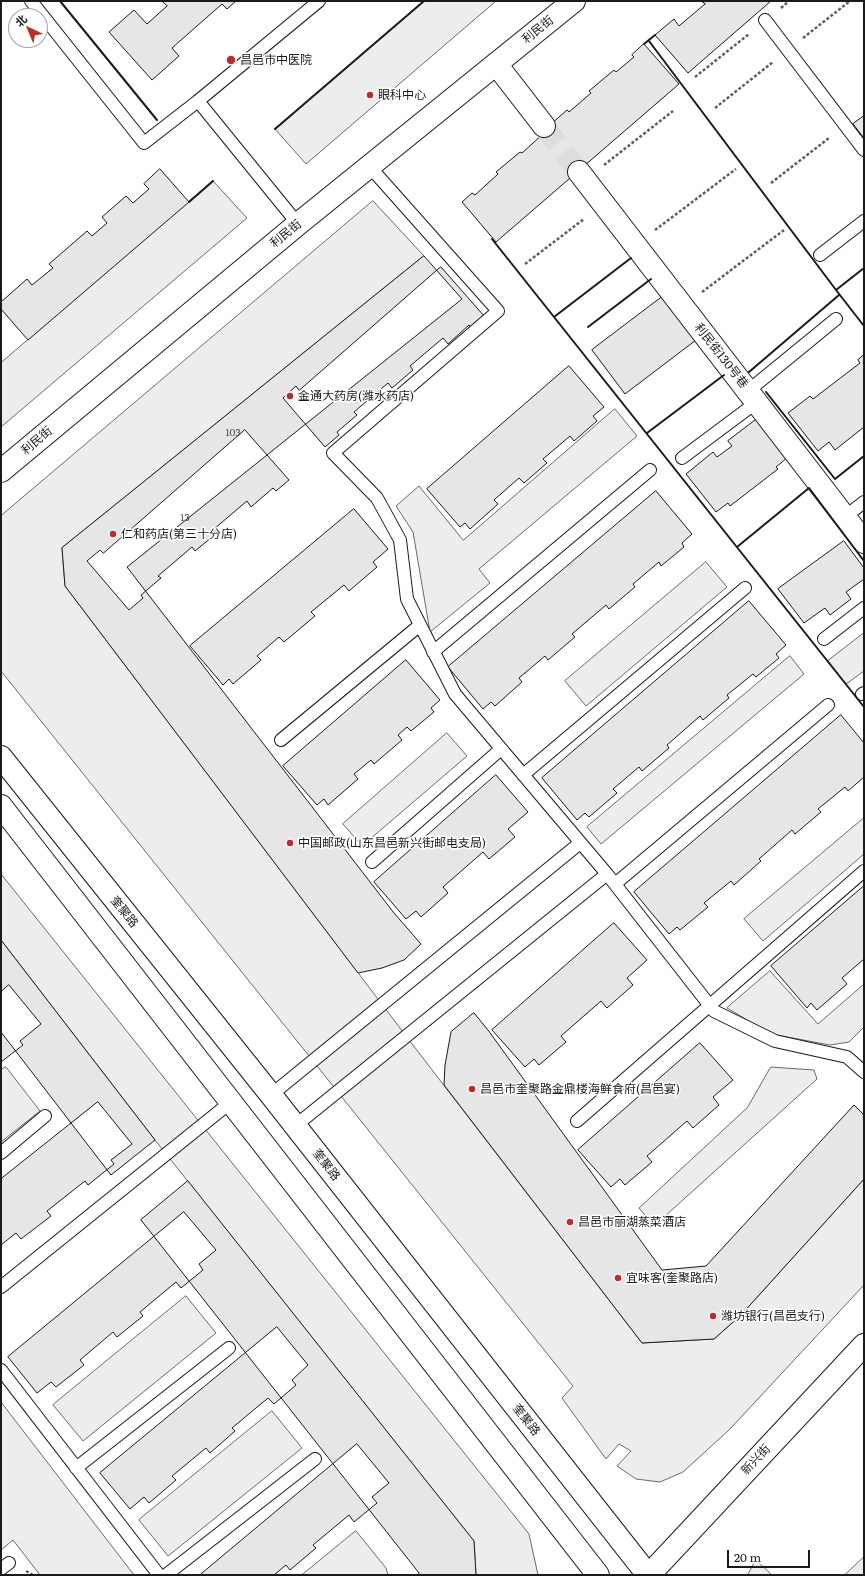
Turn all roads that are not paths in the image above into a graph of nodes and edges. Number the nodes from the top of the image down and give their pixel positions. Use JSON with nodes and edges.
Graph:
{"nodes":[{"id":1,"x":31,"y":1,"type":"edge"},
{"id":2,"x":319,"y":1,"type":"edge"},
{"id":3,"x":574,"y":1,"type":"edge"},
{"id":4,"x":765,"y":20,"type":"road end"},
{"id":5,"x":496,"y":64,"type":"junction"},
{"id":6,"x":198,"y":101,"type":"junction"},
{"id":7,"x":544,"y":126,"type":"tunnel mouth"},
{"id":8,"x":864,"y":150,"type":"edge"},
{"id":9,"x":370,"y":166,"type":"junction"},
{"id":10,"x":582,"y":176,"type":"tunnel mouth"},
{"id":11,"x":864,"y":221,"type":"edge"},
{"id":12,"x":298,"y":224,"type":"junction"},
{"id":13,"x":820,"y":255,"type":"dead end"},
{"id":14,"x":836,"y":319,"type":"dead end"},
{"id":15,"x":752,"y":396,"type":"junction"},
{"id":16,"x":682,"y":458,"type":"dead end"},
{"id":17,"x":650,"y":470,"type":"dead end"},
{"id":18,"x":1,"y":471,"type":"edge"},
{"id":19,"x":864,"y":502,"type":"edge"},
{"id":20,"x":845,"y":517,"type":"junction"},
{"id":21,"x":864,"y":542,"type":"edge"},
{"id":22,"x":745,"y":588,"type":"dead end"},
{"id":23,"x":864,"y":608,"type":"edge"},
{"id":24,"x":420,"y":625,"type":"junction"},
{"id":25,"x":824,"y":639,"type":"dead end"},
{"id":26,"x":433,"y":652,"type":"junction"},
{"id":27,"x":828,"y":705,"type":"dead end"},
{"id":28,"x":281,"y":740,"type":"dead end"},
{"id":29,"x":501,"y":749,"type":"junction"},
{"id":30,"x":1,"y":757,"type":"edge"},
{"id":31,"x":523,"y":775,"type":"junction"},
{"id":32,"x":1,"y":806,"type":"edge"},
{"id":33,"x":580,"y":843,"type":"junction"},
{"id":34,"x":372,"y":862,"type":"dead end"},
{"id":35,"x":864,"y":871,"type":"edge"},
{"id":36,"x":607,"y":874,"type":"junction"},
{"id":37,"x":614,"y":884,"type":"junction"},
{"id":38,"x":709,"y":1005,"type":"junction"},
{"id":39,"x":864,"y":1072,"type":"edge"},
{"id":40,"x":270,"y":1094,"type":"junction"},
{"id":41,"x":230,"y":1102,"type":"junction"},
{"id":42,"x":45,"y":1116,"type":"dead end"},
{"id":43,"x":577,"y":1120,"type":"dead end"},
{"id":44,"x":295,"y":1126,"type":"junction"},
{"id":45,"x":1,"y":1153,"type":"edge"},
{"id":46,"x":1,"y":1287,"type":"edge"},
{"id":47,"x":864,"y":1345,"type":"edge"},
{"id":48,"x":230,"y":1348,"type":"dead end"},
{"id":49,"x":1,"y":1370,"type":"edge"},
{"id":50,"x":315,"y":1459,"type":"dead end"},
{"id":51,"x":76,"y":1468,"type":"junction"},
{"id":52,"x":159,"y":1575,"type":"edge"},
{"id":53,"x":166,"y":1575,"type":"edge"},
{"id":54,"x":598,"y":1575,"type":"edge"},
{"id":55,"x":648,"y":1575,"type":"edge"}],
"edges":[{"from":1,"to":6,"type":"lane"},
{"from":2,"to":6,"type":"lane"},
{"from":3,"to":5,"type":"main road","name":"利民街"},
{"from":4,"to":8,"type":"lane"},
{"from":5,"to":7,"type":"main road"},
{"from":5,"to":9,"type":"main road","name":"利民街"},
{"from":6,"to":12,"type":"lane"},
{"from":9,"to":12,"type":"main road","name":"利民街"},
{"from":9,"to":24,"type":"lane"},
{"from":10,"to":15,"type":"main road","name":"利民街130号巷"},
{"from":11,"to":13,"type":"lane"},
{"from":12,"to":18,"type":"main road","name":"利民街"},
{"from":14,"to":15,"type":"lane"},
{"from":15,"to":16,"type":"lane"},
{"from":15,"to":20,"type":"main road","name":"利民街130号巷"},
{"from":17,"to":26,"type":"lane"},
{"from":19,"to":20,"type":"lane"},
{"from":20,"to":21,"type":"main road","name":"利民街130号巷"},
{"from":22,"to":31,"type":"lane"},
{"from":23,"to":25,"type":"lane"},
{"from":24,"to":26,"type":"lane"},
{"from":24,"to":28,"type":"lane"},
{"from":26,"to":29,"type":"lane"},
{"from":27,"to":37,"type":"lane"},
{"from":29,"to":31,"type":"lane"},
{"from":29,"to":34,"type":"lane"},
{"from":30,"to":40,"type":"main road","name":"奎聚路"},
{"from":31,"to":33,"type":"lane"},
{"from":32,"to":41,"type":"main road"},
{"from":33,"to":36,"type":"lane"},
{"from":33,"to":40,"type":"lane"},
{"from":35,"to":38,"type":"lane"},
{"from":36,"to":37,"type":"lane"},
{"from":36,"to":44,"type":"lane"},
{"from":37,"to":38,"type":"lane"},
{"from":38,"to":39,"type":"lane"},
{"from":38,"to":43,"type":"lane"},
{"from":40,"to":44,"type":"main road","name":"奎聚路"},
{"from":41,"to":46,"type":"lane"},
{"from":41,"to":54,"type":"main road"},
{"from":42,"to":45,"type":"lane"},
{"from":44,"to":55,"type":"main road","name":"奎聚路"},
{"from":47,"to":55,"type":"main road","name":"新兴街"},
{"from":48,"to":51,"type":"lane"},
{"from":49,"to":51,"type":"lane"},
{"from":50,"to":53,"type":"lane"},
{"from":51,"to":52,"type":"lane"}]}
